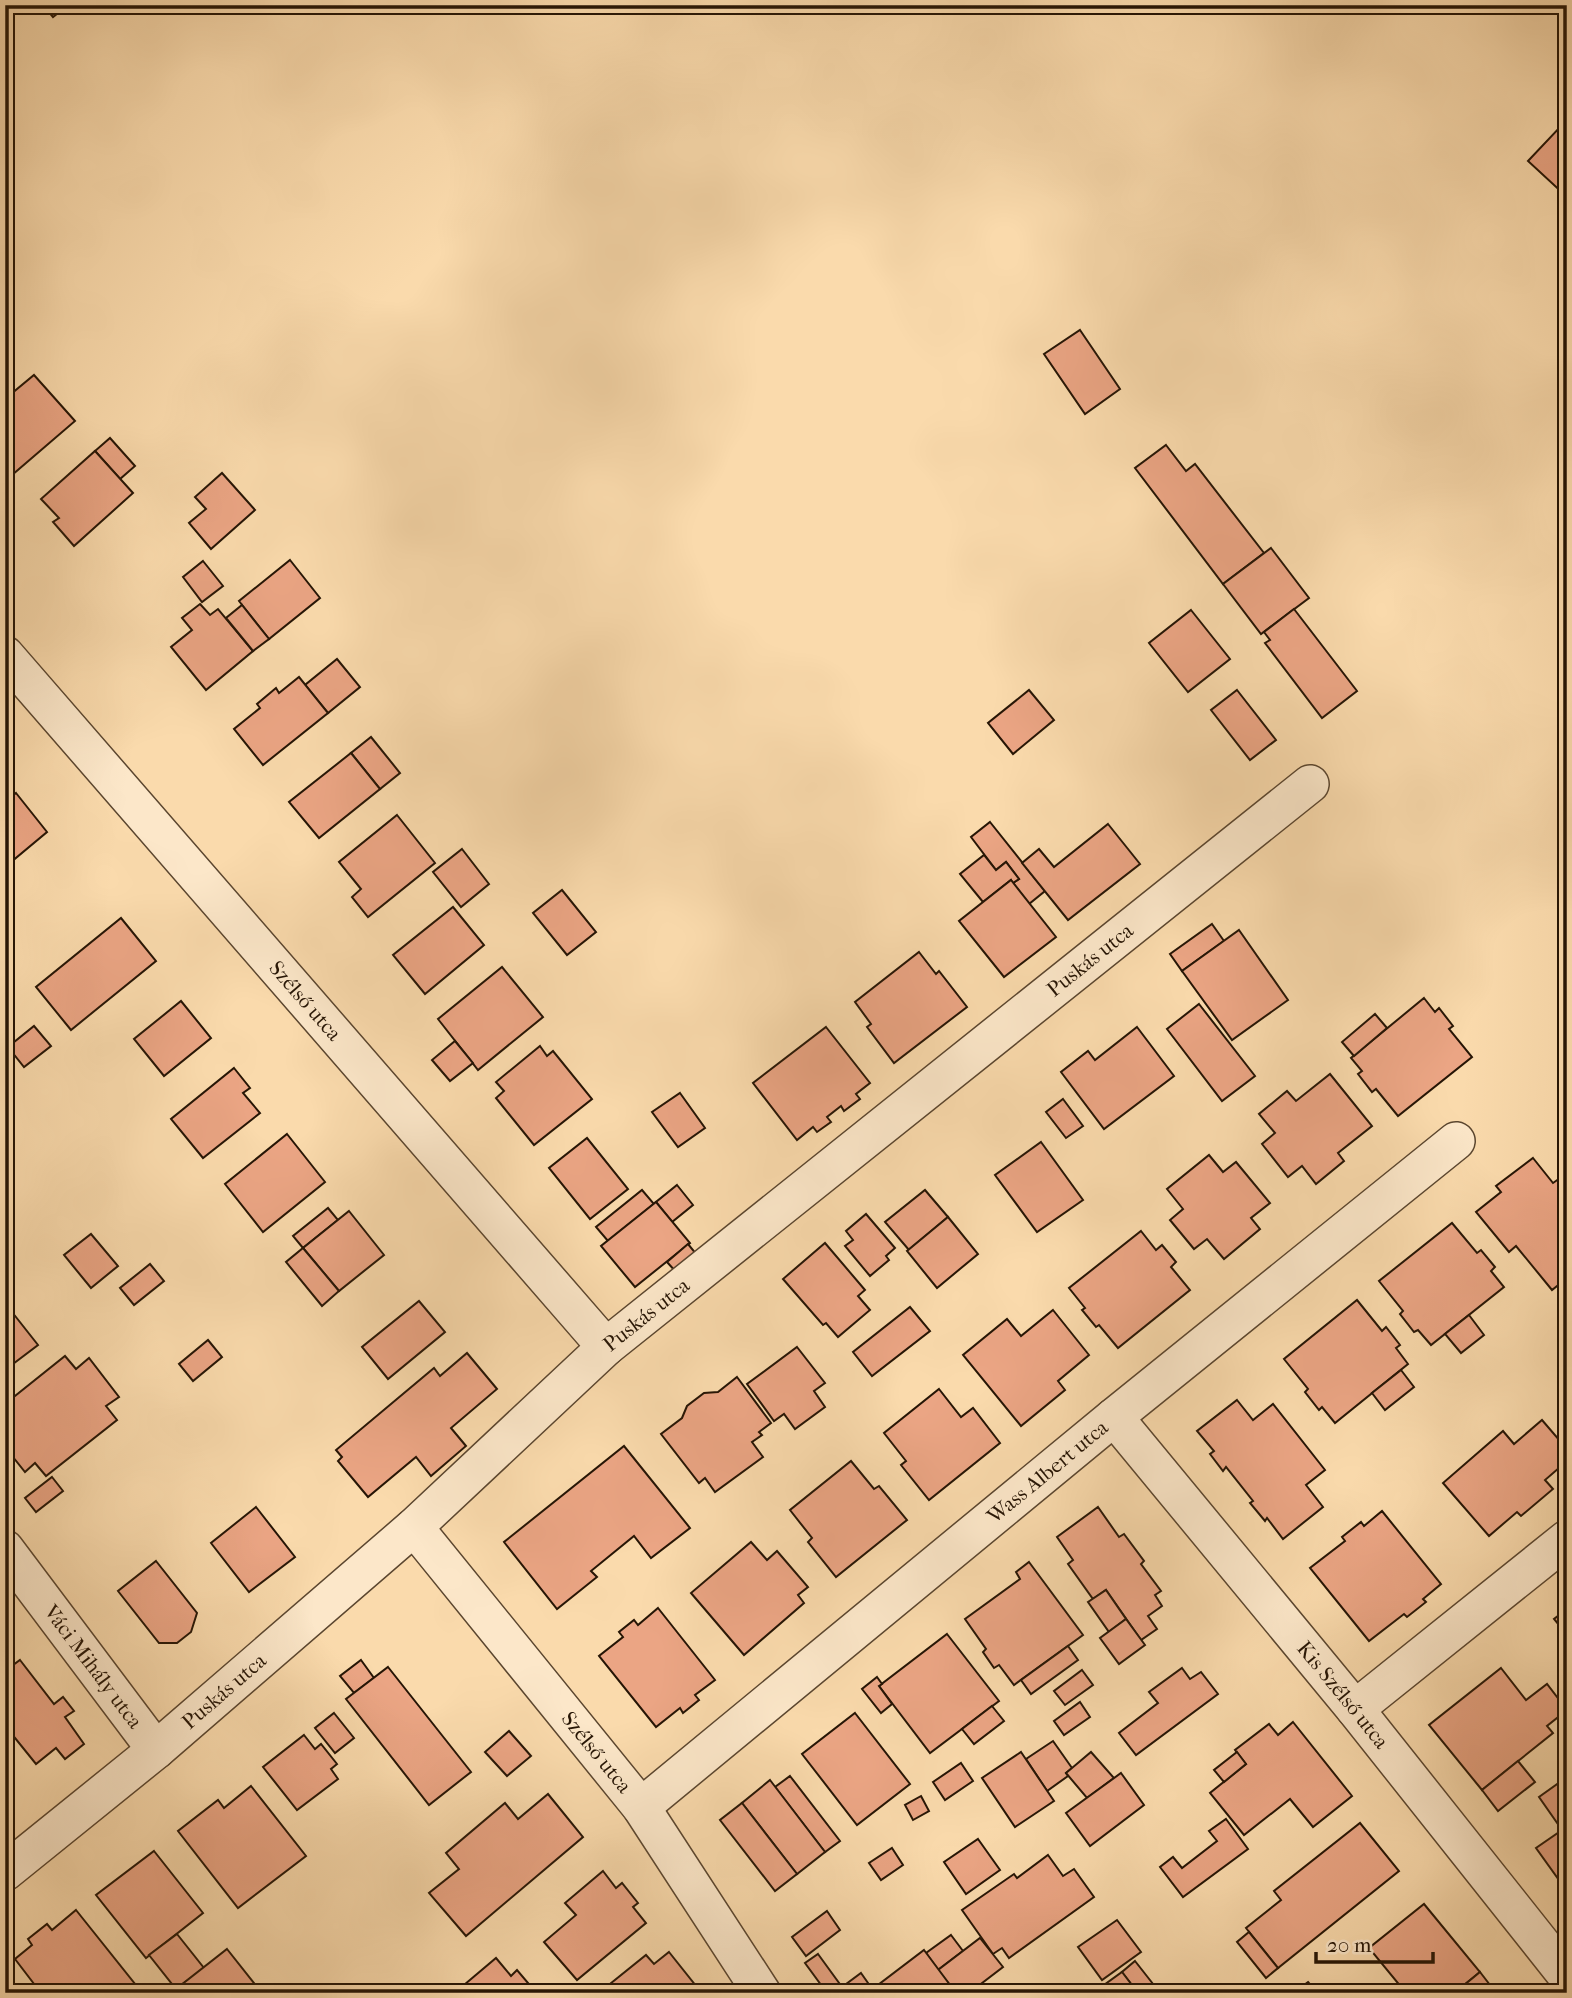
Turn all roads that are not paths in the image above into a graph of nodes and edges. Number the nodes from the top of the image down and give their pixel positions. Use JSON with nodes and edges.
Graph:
{"nodes":[{"id":1,"x":5,"y":655,"type":"edge"},
{"id":2,"x":1310,"y":784,"type":"dead end"},
{"id":3,"x":1456,"y":1141,"type":"dead end"},
{"id":4,"x":606,"y":1346,"type":"junction"},
{"id":5,"x":1114,"y":1417,"type":"junction"},
{"id":6,"x":414,"y":1527,"type":"junction"},
{"id":7,"x":1567,"y":1539,"type":"edge"},
{"id":8,"x":5,"y":1549,"type":"edge"},
{"id":9,"x":1355,"y":1709,"type":"junction"},
{"id":10,"x":156,"y":1750,"type":"junction"},
{"id":11,"x":641,"y":1807,"type":"junction"},
{"id":12,"x":5,"y":1872,"type":"edge"},
{"id":13,"x":1567,"y":1976,"type":"edge"},
{"id":14,"x":762,"y":1993,"type":"edge"}],
"edges":[{"from":1,"to":4,"type":"street","name":"Szélső utca"},
{"from":2,"to":4,"type":"street","name":"Puskás utca"},
{"from":3,"to":5,"type":"street","name":"Wass Albert utca"},
{"from":4,"to":6,"type":"street","name":"Puskás utca"},
{"from":5,"to":9,"type":"street","name":"Kis Szélső utca"},
{"from":5,"to":11,"type":"street","name":"Wass Albert utca"},
{"from":6,"to":10,"type":"street","name":"Puskás utca"},
{"from":6,"to":11,"type":"street","name":"Szélső utca"},
{"from":7,"to":9,"type":"street"},
{"from":8,"to":10,"type":"street","name":"Váci Mihály utca"},
{"from":9,"to":13,"type":"street","name":"Kis Szélső utca"},
{"from":10,"to":12,"type":"street","name":"Puskás utca"},
{"from":11,"to":14,"type":"street","name":"Szélső utca"}]}
